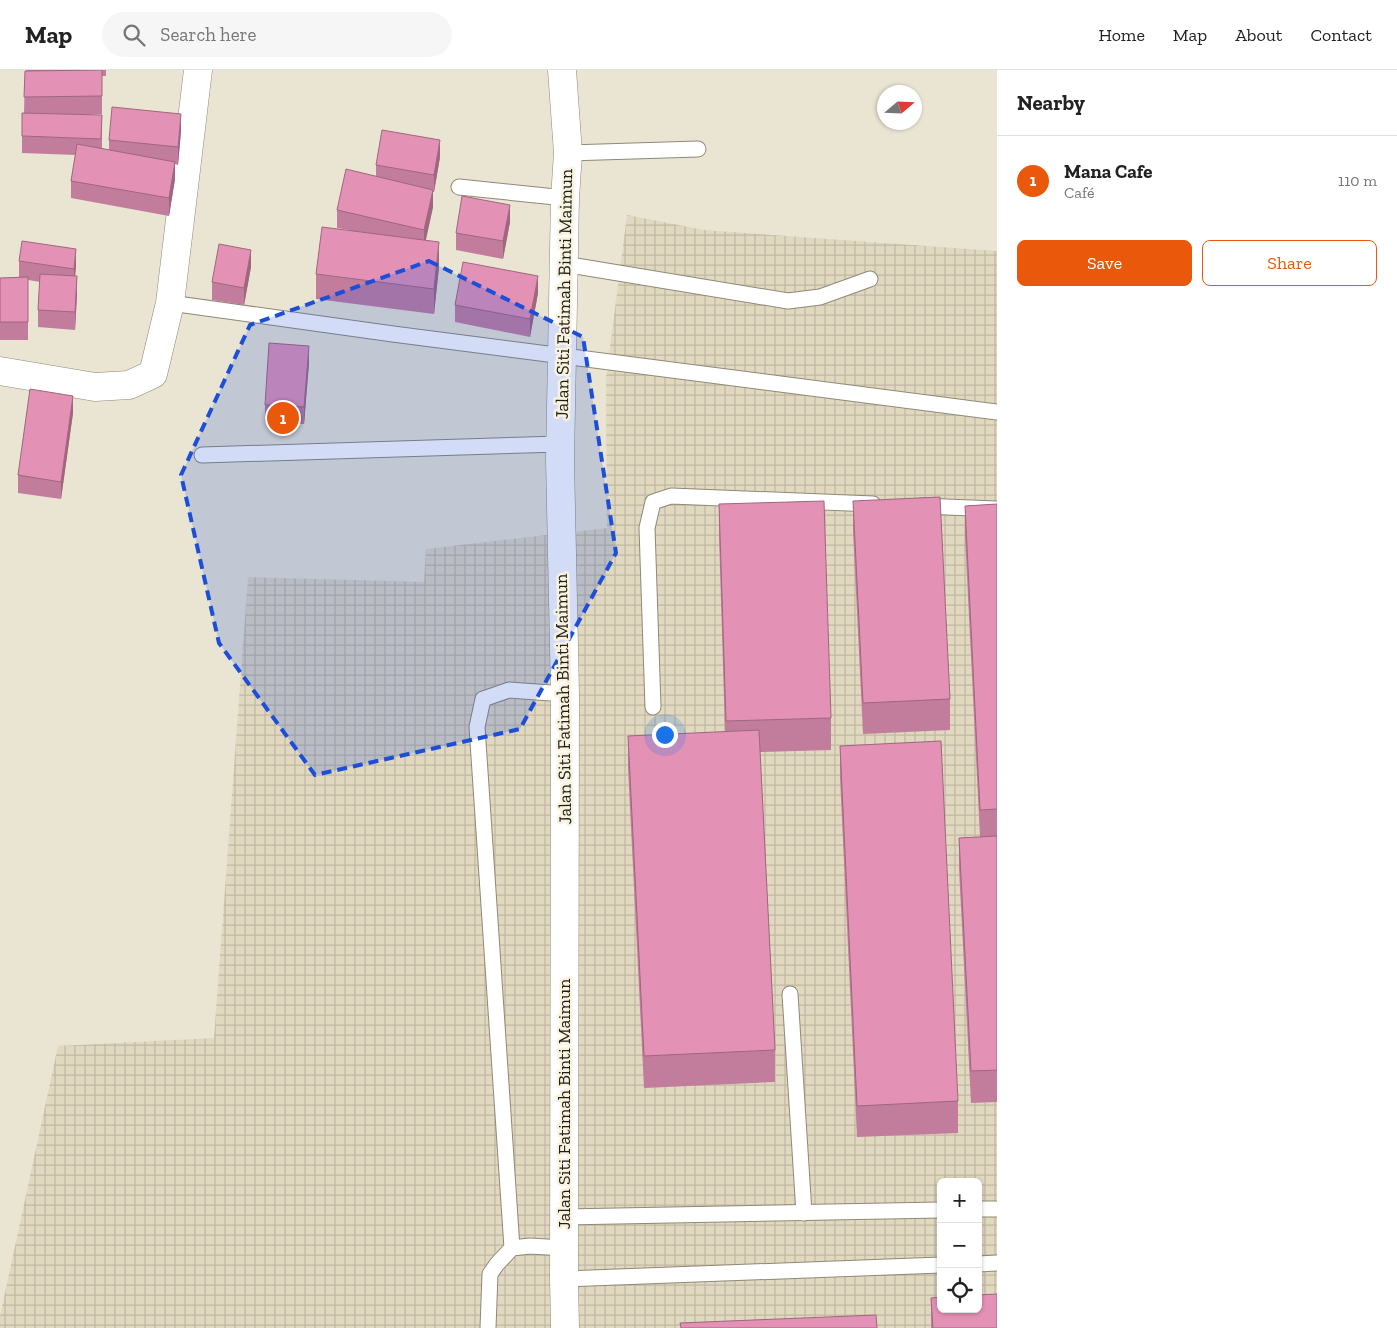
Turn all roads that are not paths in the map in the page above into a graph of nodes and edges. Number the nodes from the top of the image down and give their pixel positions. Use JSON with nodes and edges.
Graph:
{"nodes":[{"id":1,"x":198,"y":70,"type":"edge"},
{"id":2,"x":562,"y":70,"type":"edge"},
{"id":3,"x":698,"y":149,"type":"dead end"},
{"id":4,"x":568,"y":153,"type":"junction"},
{"id":5,"x":459,"y":188,"type":"dead end"},
{"id":6,"x":565,"y":198,"type":"junction"},
{"id":7,"x":564,"y":264,"type":"junction"},
{"id":8,"x":870,"y":279,"type":"dead end"},
{"id":9,"x":170,"y":303,"type":"junction"},
{"id":10,"x":563,"y":356,"type":"junction"},
{"id":11,"x":0,"y":371,"type":"edge"},
{"id":12,"x":997,"y":412,"type":"edge"},
{"id":13,"x":560,"y":444,"type":"junction"},
{"id":14,"x":202,"y":455,"type":"dead end"},
{"id":15,"x":888,"y":505,"type":"edge"},
{"id":16,"x":908,"y":505,"type":"edge"},
{"id":17,"x":997,"y":509,"type":"edge"},
{"id":18,"x":565,"y":694,"type":"junction"},
{"id":19,"x":653,"y":707,"type":"dead end"},
{"id":20,"x":790,"y":994,"type":"dead end"},
{"id":21,"x":982,"y":1209,"type":"edge"},
{"id":22,"x":997,"y":1209,"type":"edge"},
{"id":23,"x":937,"y":1210,"type":"edge"},
{"id":24,"x":804,"y":1213,"type":"junction"},
{"id":25,"x":564,"y":1217,"type":"junction"},
{"id":26,"x":512,"y":1248,"type":"junction"},
{"id":27,"x":564,"y":1248,"type":"junction"},
{"id":28,"x":997,"y":1263,"type":"edge"},
{"id":29,"x":982,"y":1264,"type":"edge"},
{"id":30,"x":937,"y":1265,"type":"edge"},
{"id":31,"x":564,"y":1279,"type":"junction"},
{"id":32,"x":488,"y":1328,"type":"edge"},
{"id":33,"x":565,"y":1328,"type":"edge"}],
"edges":[{"from":1,"to":9,"type":"street"},
{"from":2,"to":4,"type":"street","name":"Jalan Siti Fatimah Binti Maimun"},
{"from":3,"to":4,"type":"lane"},
{"from":4,"to":6,"type":"street","name":"Jalan Siti Fatimah Binti Maimun"},
{"from":5,"to":6,"type":"lane"},
{"from":6,"to":7,"type":"street","name":"Jalan Siti Fatimah Binti Maimun"},
{"from":7,"to":8,"type":"lane"},
{"from":7,"to":10,"type":"street","name":"Jalan Siti Fatimah Binti Maimun"},
{"from":9,"to":10,"type":"lane"},
{"from":9,"to":11,"type":"street"},
{"from":10,"to":12,"type":"lane"},
{"from":10,"to":13,"type":"street","name":"Jalan Siti Fatimah Binti Maimun"},
{"from":13,"to":14,"type":"lane"},
{"from":13,"to":18,"type":"street","name":"Jalan Siti Fatimah Binti Maimun"},
{"from":15,"to":19,"type":"lane"},
{"from":16,"to":17,"type":"lane"},
{"from":18,"to":25,"type":"street","name":"Jalan Siti Fatimah Binti Maimun"},
{"from":18,"to":26,"type":"lane"},
{"from":20,"to":24,"type":"lane"},
{"from":21,"to":22,"type":"lane"},
{"from":23,"to":24,"type":"lane"},
{"from":24,"to":25,"type":"lane"},
{"from":25,"to":27,"type":"street","name":"Jalan Siti Fatimah Binti Maimun"},
{"from":26,"to":27,"type":"lane"},
{"from":26,"to":32,"type":"lane"},
{"from":27,"to":31,"type":"street","name":"Jalan Siti Fatimah Binti Maimun"},
{"from":28,"to":29,"type":"lane"},
{"from":30,"to":31,"type":"lane"},
{"from":31,"to":33,"type":"street","name":"Jalan Siti Fatimah Binti Maimun"}]}
